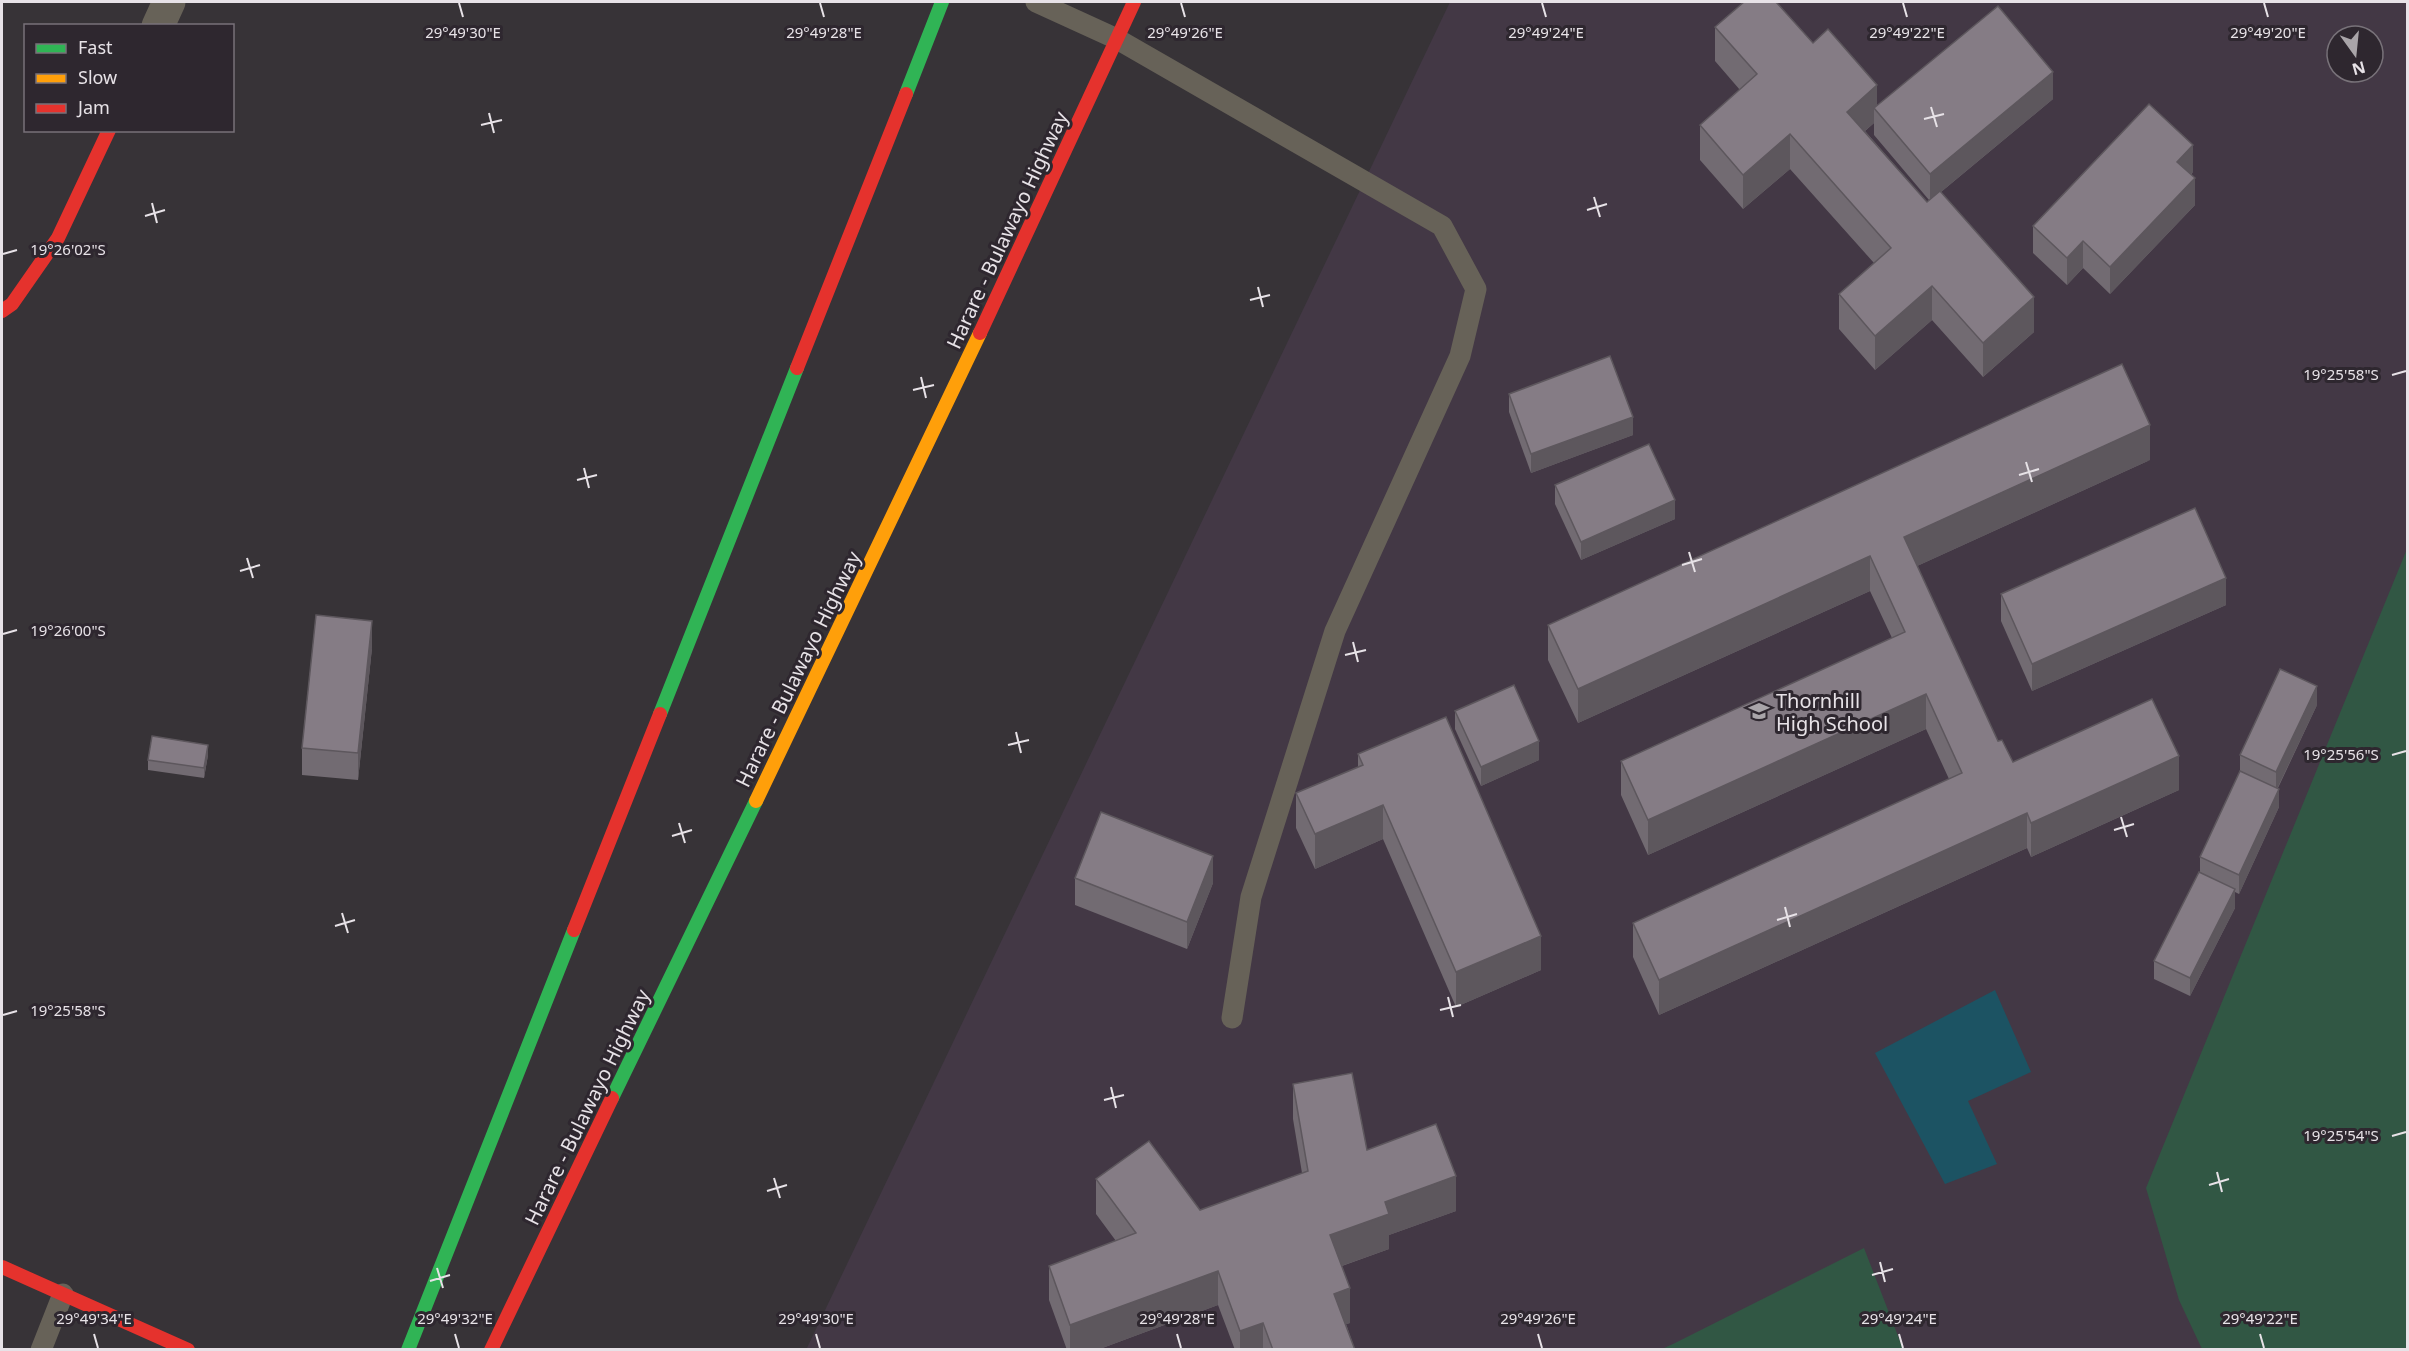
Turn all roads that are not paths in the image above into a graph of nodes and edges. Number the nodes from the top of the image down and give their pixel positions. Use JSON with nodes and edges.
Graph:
{"nodes":[{"id":1,"x":169,"y":2,"type":"edge"},
{"id":2,"x":942,"y":2,"type":"edge"},
{"id":3,"x":1036,"y":2,"type":"edge"},
{"id":4,"x":1134,"y":2,"type":"edge"},
{"id":5,"x":159,"y":24,"type":"edge"},
{"id":6,"x":1118,"y":39,"type":"junction"},
{"id":7,"x":108,"y":132,"type":"edge"},
{"id":8,"x":2,"y":311,"type":"edge"},
{"id":9,"x":1232,"y":1018,"type":"dead end"},
{"id":10,"x":2,"y":1267,"type":"edge"},
{"id":11,"x":63,"y":1294,"type":"junction"},
{"id":12,"x":41,"y":1350,"type":"edge"},
{"id":13,"x":188,"y":1350,"type":"edge"},
{"id":14,"x":408,"y":1350,"type":"edge"},
{"id":15,"x":491,"y":1350,"type":"edge"}],
"edges":[{"from":1,"to":5,"type":"street"},
{"from":2,"to":14,"type":"main road"},
{"from":3,"to":6,"type":"lane"},
{"from":4,"to":6,"type":"main road","name":"Harare - Bulawayo Highway"},
{"from":6,"to":9,"type":"lane"},
{"from":6,"to":15,"type":"main road","name":"Harare - Bulawayo Highway"},
{"from":7,"to":8,"type":"main road"},
{"from":10,"to":11,"type":"main road"},
{"from":11,"to":12,"type":"lane"},
{"from":11,"to":13,"type":"main road"}]}
